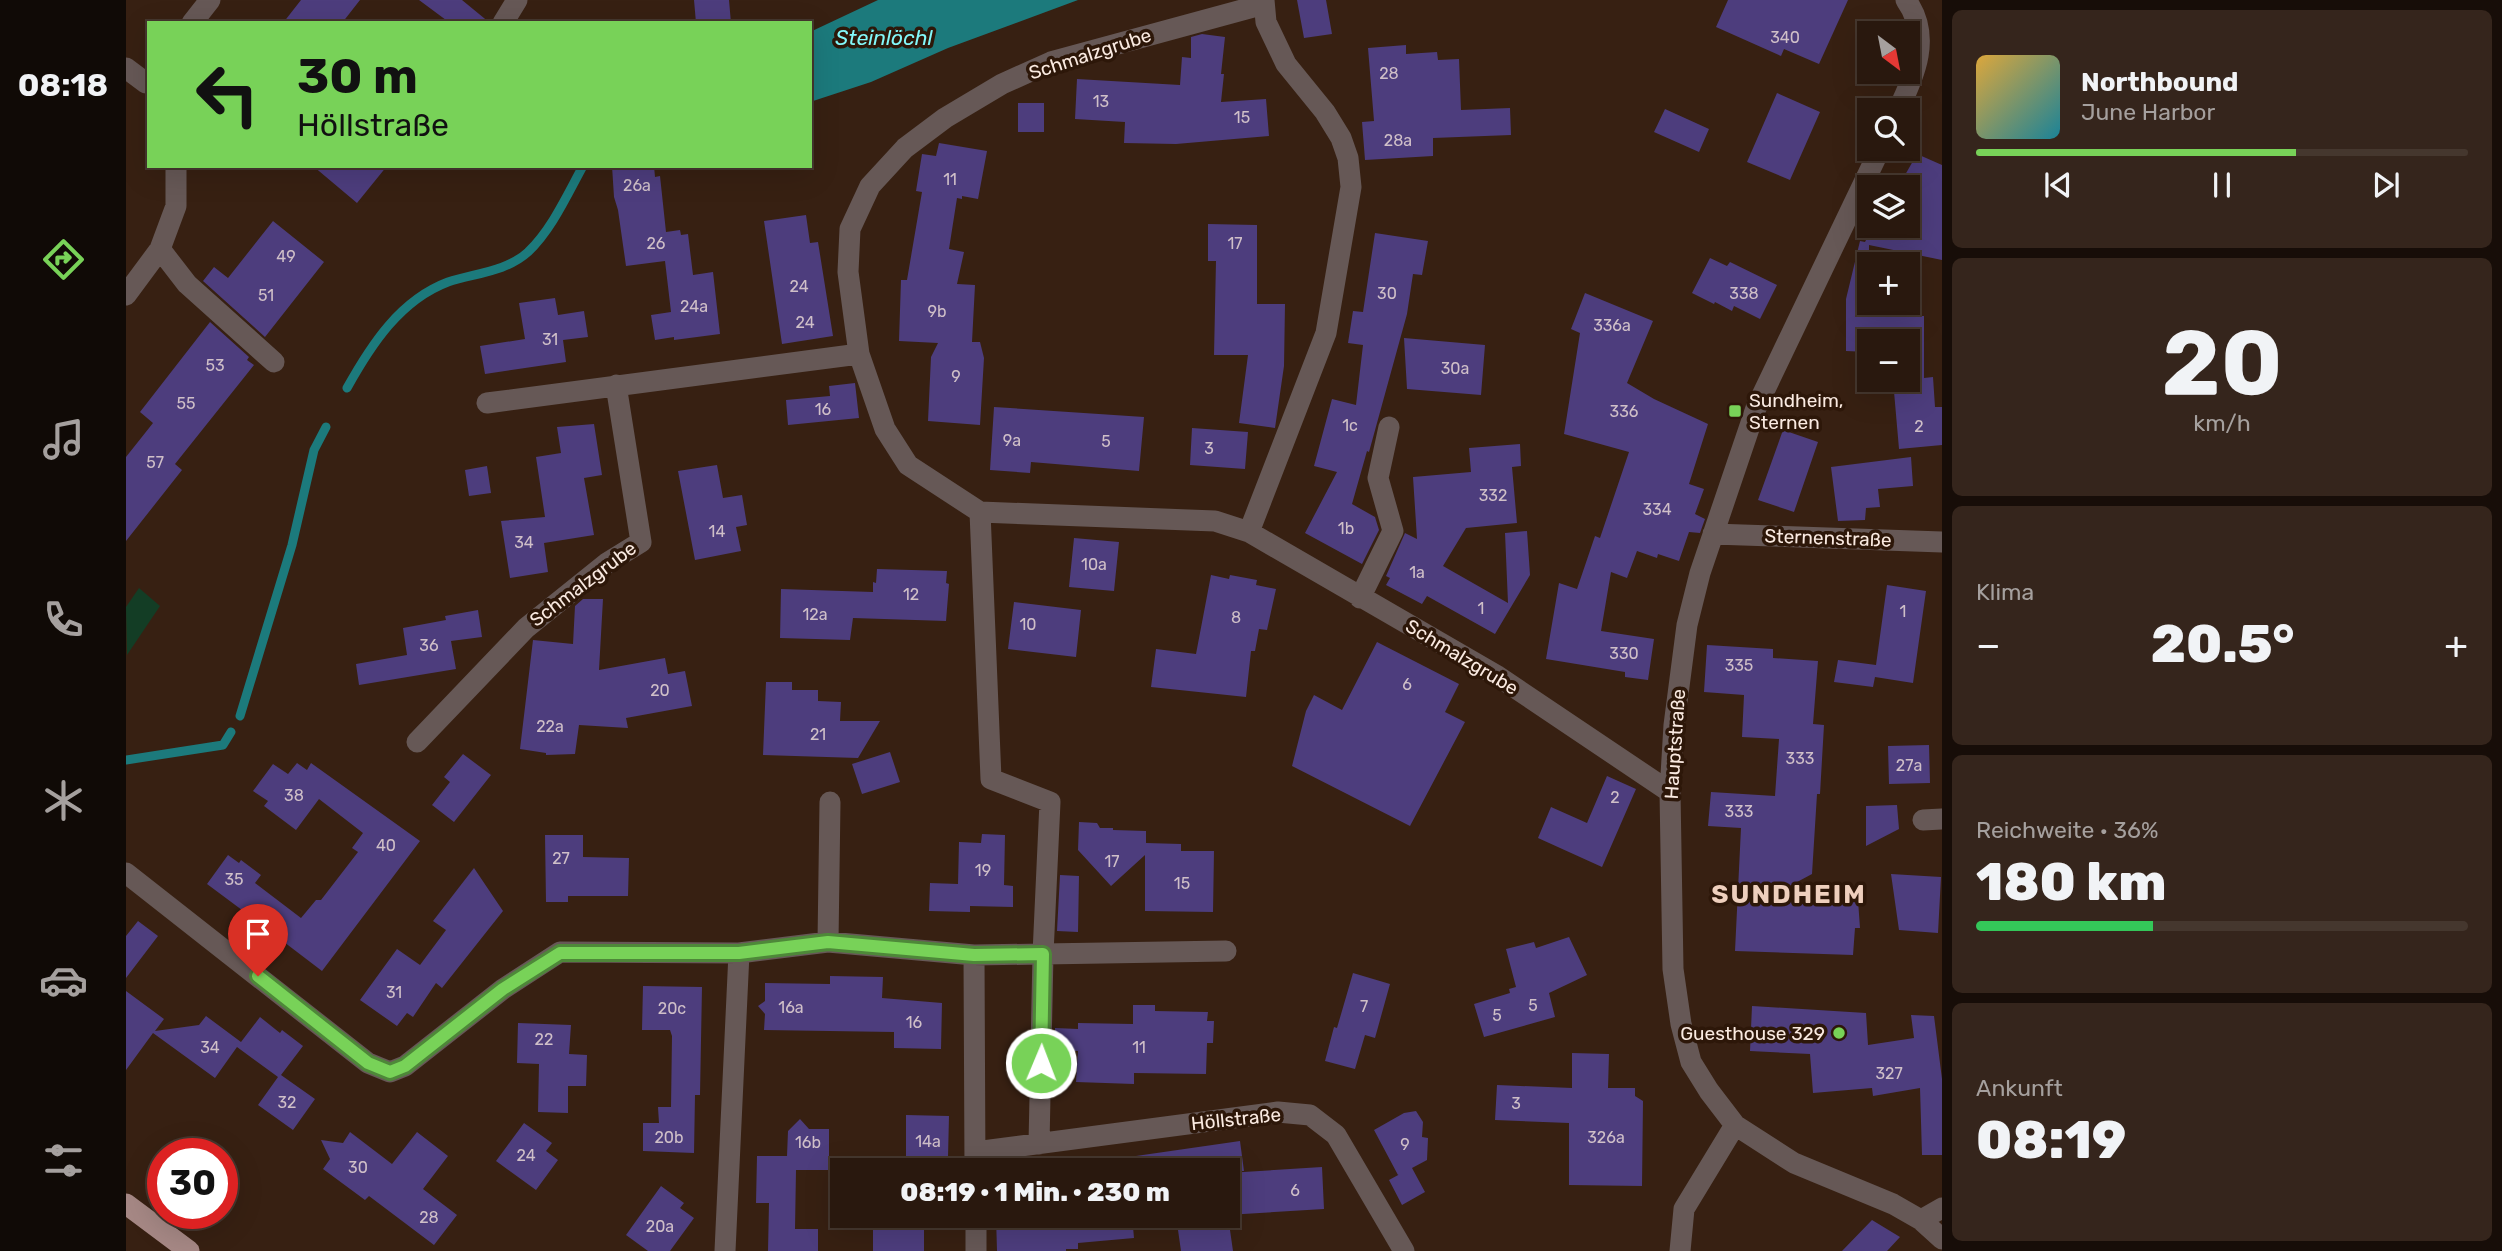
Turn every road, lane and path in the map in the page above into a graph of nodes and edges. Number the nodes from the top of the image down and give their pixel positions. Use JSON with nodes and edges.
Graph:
{"nodes":[{"id":1,"x":210,"y":0,"type":"edge"},
{"id":2,"x":1906,"y":0,"type":"edge"},
{"id":3,"x":1264,"y":2,"type":"edge"},
{"id":4,"x":194,"y":21,"type":"edge"},
{"id":5,"x":126,"y":68,"type":"edge"},
{"id":6,"x":147,"y":83,"type":"edge"},
{"id":7,"x":1904,"y":98,"type":"edge"},
{"id":8,"x":1874,"y":161,"type":"edge"},
{"id":9,"x":176,"y":168,"type":"edge"},
{"id":10,"x":160,"y":249,"type":"junction"},
{"id":11,"x":126,"y":295,"type":"edge"},
{"id":12,"x":859,"y":354,"type":"junction"},
{"id":13,"x":274,"y":362,"type":"dead end"},
{"id":14,"x":616,"y":385,"type":"junction"},
{"id":15,"x":487,"y":403,"type":"dead end"},
{"id":16,"x":1389,"y":427,"type":"dead end"},
{"id":17,"x":980,"y":512,"type":"junction"},
{"id":18,"x":1248,"y":532,"type":"junction"},
{"id":19,"x":1713,"y":534,"type":"junction"},
{"id":20,"x":1942,"y":542,"type":"edge"},
{"id":21,"x":1360,"y":598,"type":"junction"},
{"id":22,"x":417,"y":742,"type":"dead end"},
{"id":23,"x":1670,"y":792,"type":"junction"},
{"id":24,"x":830,"y":802,"type":"dead end"},
{"id":25,"x":126,"y":873,"type":"edge"},
{"id":26,"x":828,"y":942,"type":"junction"},
{"id":27,"x":1226,"y":951,"type":"dead end"},
{"id":28,"x":739,"y":953,"type":"junction"},
{"id":29,"x":1043,"y":954,"type":"junction"},
{"id":30,"x":974,"y":955,"type":"junction"},
{"id":31,"x":1735,"y":1125,"type":"junction"},
{"id":32,"x":1039,"y":1144,"type":"junction"},
{"id":33,"x":975,"y":1158,"type":"edge"},
{"id":34,"x":986,"y":1158,"type":"edge"},
{"id":35,"x":126,"y":1203,"type":"edge"},
{"id":36,"x":1942,"y":1208,"type":"edge"},
{"id":37,"x":1921,"y":1220,"type":"junction"},
{"id":38,"x":976,"y":1228,"type":"edge"},
{"id":39,"x":1942,"y":1239,"type":"edge"},
{"id":40,"x":189,"y":1251,"type":"edge"},
{"id":41,"x":724,"y":1251,"type":"edge"},
{"id":42,"x":976,"y":1251,"type":"edge"},
{"id":43,"x":1404,"y":1251,"type":"edge"},
{"id":44,"x":1680,"y":1251,"type":"edge"}],
"edges":[{"from":1,"to":4,"type":"street"},
{"from":2,"to":7,"type":"street"},
{"from":3,"to":12,"type":"street","name":"Schmalzgrube"},
{"from":3,"to":18,"type":"street","name":"Schmalzgrube"},
{"from":5,"to":6,"type":"street"},
{"from":8,"to":19,"type":"street","name":"Hauptstraße"},
{"from":9,"to":10,"type":"street"},
{"from":10,"to":11,"type":"street"},
{"from":10,"to":13,"type":"street"},
{"from":12,"to":14,"type":"street"},
{"from":12,"to":17,"type":"street","name":"Schmalzgrube"},
{"from":14,"to":15,"type":"street"},
{"from":14,"to":22,"type":"street","name":"Schmalzgrube"},
{"from":16,"to":21,"type":"street"},
{"from":17,"to":18,"type":"street","name":"Schmalzgrube"},
{"from":17,"to":29,"type":"street"},
{"from":18,"to":21,"type":"street","name":"Schmalzgrube"},
{"from":19,"to":20,"type":"street","name":"Sternenstraße"},
{"from":19,"to":23,"type":"street","name":"Hauptstraße"},
{"from":21,"to":23,"type":"street","name":"Schmalzgrube"},
{"from":23,"to":31,"type":"street","name":"Hauptstraße"},
{"from":24,"to":26,"type":"street"},
{"from":25,"to":28,"type":"street"},
{"from":26,"to":28,"type":"street"},
{"from":26,"to":30,"type":"street"},
{"from":27,"to":29,"type":"street"},
{"from":28,"to":41,"type":"street"},
{"from":29,"to":30,"type":"street"},
{"from":29,"to":32,"type":"street"},
{"from":30,"to":33,"type":"street","name":"Höllstraße"},
{"from":31,"to":37,"type":"street","name":"Hauptstraße"},
{"from":31,"to":44,"type":"street"},
{"from":32,"to":34,"type":"street","name":"Höllstraße"},
{"from":32,"to":43,"type":"street","name":"Höllstraße"},
{"from":35,"to":40,"type":"main road"},
{"from":36,"to":37,"type":"street"},
{"from":37,"to":39,"type":"street","name":"Hauptstraße"},
{"from":38,"to":42,"type":"street"}]}
